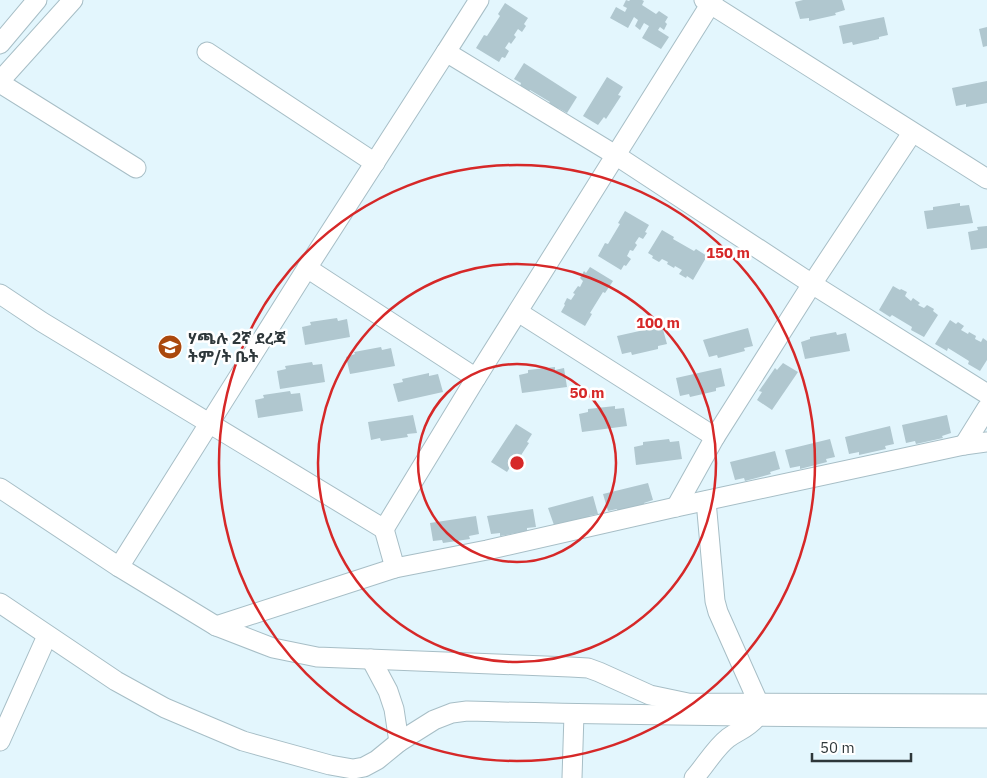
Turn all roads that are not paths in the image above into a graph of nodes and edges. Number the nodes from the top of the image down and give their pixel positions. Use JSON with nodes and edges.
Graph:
{"nodes":[{"id":1,"x":37,"y":0,"type":"edge"},
{"id":2,"x":73,"y":0,"type":"edge"},
{"id":3,"x":479,"y":0,"type":"edge"},
{"id":4,"x":710,"y":1,"type":"edge"},
{"id":5,"x":0,"y":44,"type":"edge"},
{"id":6,"x":207,"y":52,"type":"dead end"},
{"id":7,"x":446,"y":52,"type":"junction"},
{"id":8,"x":0,"y":82,"type":"edge"},
{"id":9,"x":912,"y":133,"type":"junction"},
{"id":10,"x":617,"y":156,"type":"junction"},
{"id":11,"x":375,"y":163,"type":"junction"},
{"id":12,"x":136,"y":168,"type":"dead end"},
{"id":13,"x":987,"y":179,"type":"edge"},
{"id":14,"x":307,"y":268,"type":"junction"},
{"id":15,"x":812,"y":284,"type":"junction"},
{"id":16,"x":0,"y":294,"type":"edge"},
{"id":17,"x":518,"y":312,"type":"junction"},
{"id":18,"x":476,"y":378,"type":"junction"},
{"id":19,"x":987,"y":394,"type":"edge"},
{"id":20,"x":987,"y":408,"type":"edge"},
{"id":21,"x":209,"y":423,"type":"junction"},
{"id":22,"x":715,"y":437,"type":"junction"},
{"id":23,"x":987,"y":442,"type":"edge"},
{"id":24,"x":964,"y":446,"type":"junction"},
{"id":25,"x":0,"y":488,"type":"edge"},
{"id":26,"x":706,"y":501,"type":"junction"},
{"id":27,"x":676,"y":507,"type":"junction"},
{"id":28,"x":384,"y":529,"type":"junction"},
{"id":29,"x":119,"y":567,"type":"junction"},
{"id":30,"x":395,"y":568,"type":"junction"},
{"id":31,"x":0,"y":603,"type":"edge"},
{"id":32,"x":216,"y":626,"type":"junction"},
{"id":33,"x":47,"y":636,"type":"junction"},
{"id":34,"x":371,"y":659,"type":"junction"},
{"id":35,"x":987,"y":704,"type":"edge"},
{"id":36,"x":758,"y":710,"type":"junction"},
{"id":37,"x":574,"y":714,"type":"junction"},
{"id":38,"x":987,"y":718,"type":"edge"},
{"id":39,"x":0,"y":741,"type":"edge"},
{"id":40,"x":400,"y":742,"type":"junction"},
{"id":41,"x":327,"y":772,"type":"edge"},
{"id":42,"x":368,"y":772,"type":"edge"},
{"id":43,"x":572,"y":778,"type":"edge"},
{"id":44,"x":694,"y":778,"type":"edge"}],
"edges":[{"from":1,"to":5,"type":"street"},
{"from":2,"to":8,"type":"street"},
{"from":3,"to":7,"type":"street"},
{"from":4,"to":9,"type":"street"},
{"from":4,"to":10,"type":"street"},
{"from":6,"to":11,"type":"street"},
{"from":7,"to":10,"type":"street"},
{"from":7,"to":11,"type":"street"},
{"from":8,"to":12,"type":"street"},
{"from":9,"to":13,"type":"street"},
{"from":9,"to":15,"type":"street"},
{"from":10,"to":15,"type":"street"},
{"from":10,"to":17,"type":"street"},
{"from":11,"to":14,"type":"street"},
{"from":14,"to":18,"type":"street"},
{"from":14,"to":21,"type":"street"},
{"from":15,"to":19,"type":"street"},
{"from":15,"to":22,"type":"street"},
{"from":16,"to":21,"type":"street"},
{"from":17,"to":18,"type":"street"},
{"from":17,"to":22,"type":"street"},
{"from":18,"to":28,"type":"street"},
{"from":20,"to":24,"type":"street"},
{"from":21,"to":28,"type":"street"},
{"from":21,"to":29,"type":"street"},
{"from":22,"to":27,"type":"street"},
{"from":23,"to":24,"type":"street"},
{"from":24,"to":26,"type":"street"},
{"from":25,"to":29,"type":"street"},
{"from":26,"to":27,"type":"street"},
{"from":26,"to":36,"type":"street"},
{"from":27,"to":30,"type":"street"},
{"from":28,"to":30,"type":"street"},
{"from":29,"to":32,"type":"street"},
{"from":30,"to":32,"type":"street"},
{"from":31,"to":33,"type":"street"},
{"from":32,"to":34,"type":"street"},
{"from":33,"to":39,"type":"street"},
{"from":33,"to":41,"type":"street"},
{"from":34,"to":36,"type":"street"},
{"from":34,"to":40,"type":"street"},
{"from":35,"to":36,"type":"street"},
{"from":36,"to":37,"type":"street"},
{"from":36,"to":38,"type":"street"},
{"from":36,"to":44,"type":"street"},
{"from":37,"to":40,"type":"street"},
{"from":37,"to":43,"type":"street"},
{"from":40,"to":42,"type":"street"},
{"from":41,"to":42,"type":"street"}]}
